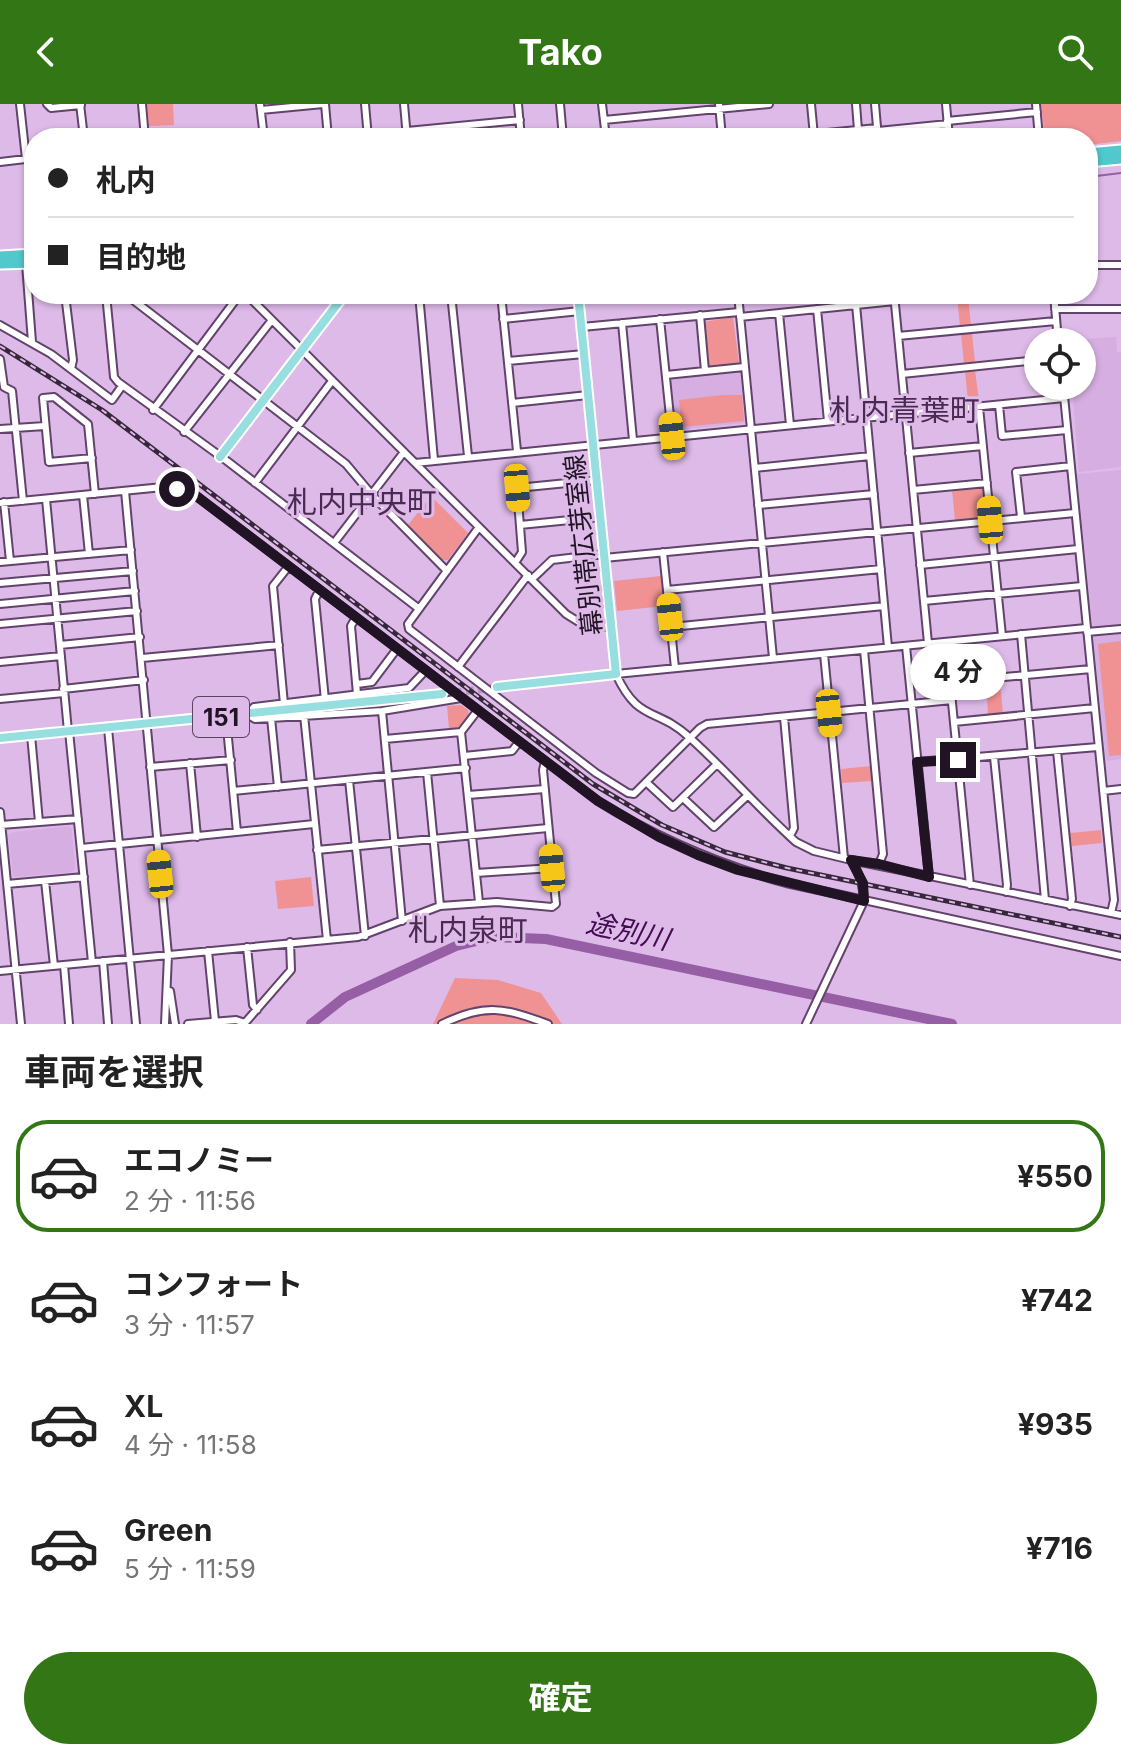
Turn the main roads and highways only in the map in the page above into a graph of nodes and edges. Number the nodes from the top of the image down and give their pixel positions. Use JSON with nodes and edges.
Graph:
{"nodes":[{"id":1,"x":1121,"y":150,"type":"edge"},
{"id":2,"x":1098,"y":152,"type":"edge"},
{"id":3,"x":1121,"y":159,"type":"edge"},
{"id":4,"x":1098,"y":161,"type":"edge"},
{"id":5,"x":24,"y":255,"type":"edge"},
{"id":6,"x":0,"y":256,"type":"edge"},
{"id":7,"x":24,"y":263,"type":"edge"},
{"id":8,"x":0,"y":264,"type":"edge"},
{"id":9,"x":337,"y":304,"type":"edge"},
{"id":10,"x":579,"y":304,"type":"edge"},
{"id":11,"x":220,"y":457,"type":"road end"},
{"id":12,"x":497,"y":687,"type":"tunnel mouth"},
{"id":13,"x":442,"y":694,"type":"tunnel mouth"},
{"id":14,"x":0,"y":738,"type":"edge"}],
"edges":[{"from":1,"to":2,"type":"highway"},
{"from":3,"to":4,"type":"highway"},
{"from":5,"to":6,"type":"highway"},
{"from":7,"to":8,"type":"highway"},
{"from":9,"to":11,"type":"main road"},
{"from":10,"to":12,"type":"main road","name":"幕別帯広芽室線"},
{"from":13,"to":14,"type":"main road","number":"151"}]}
